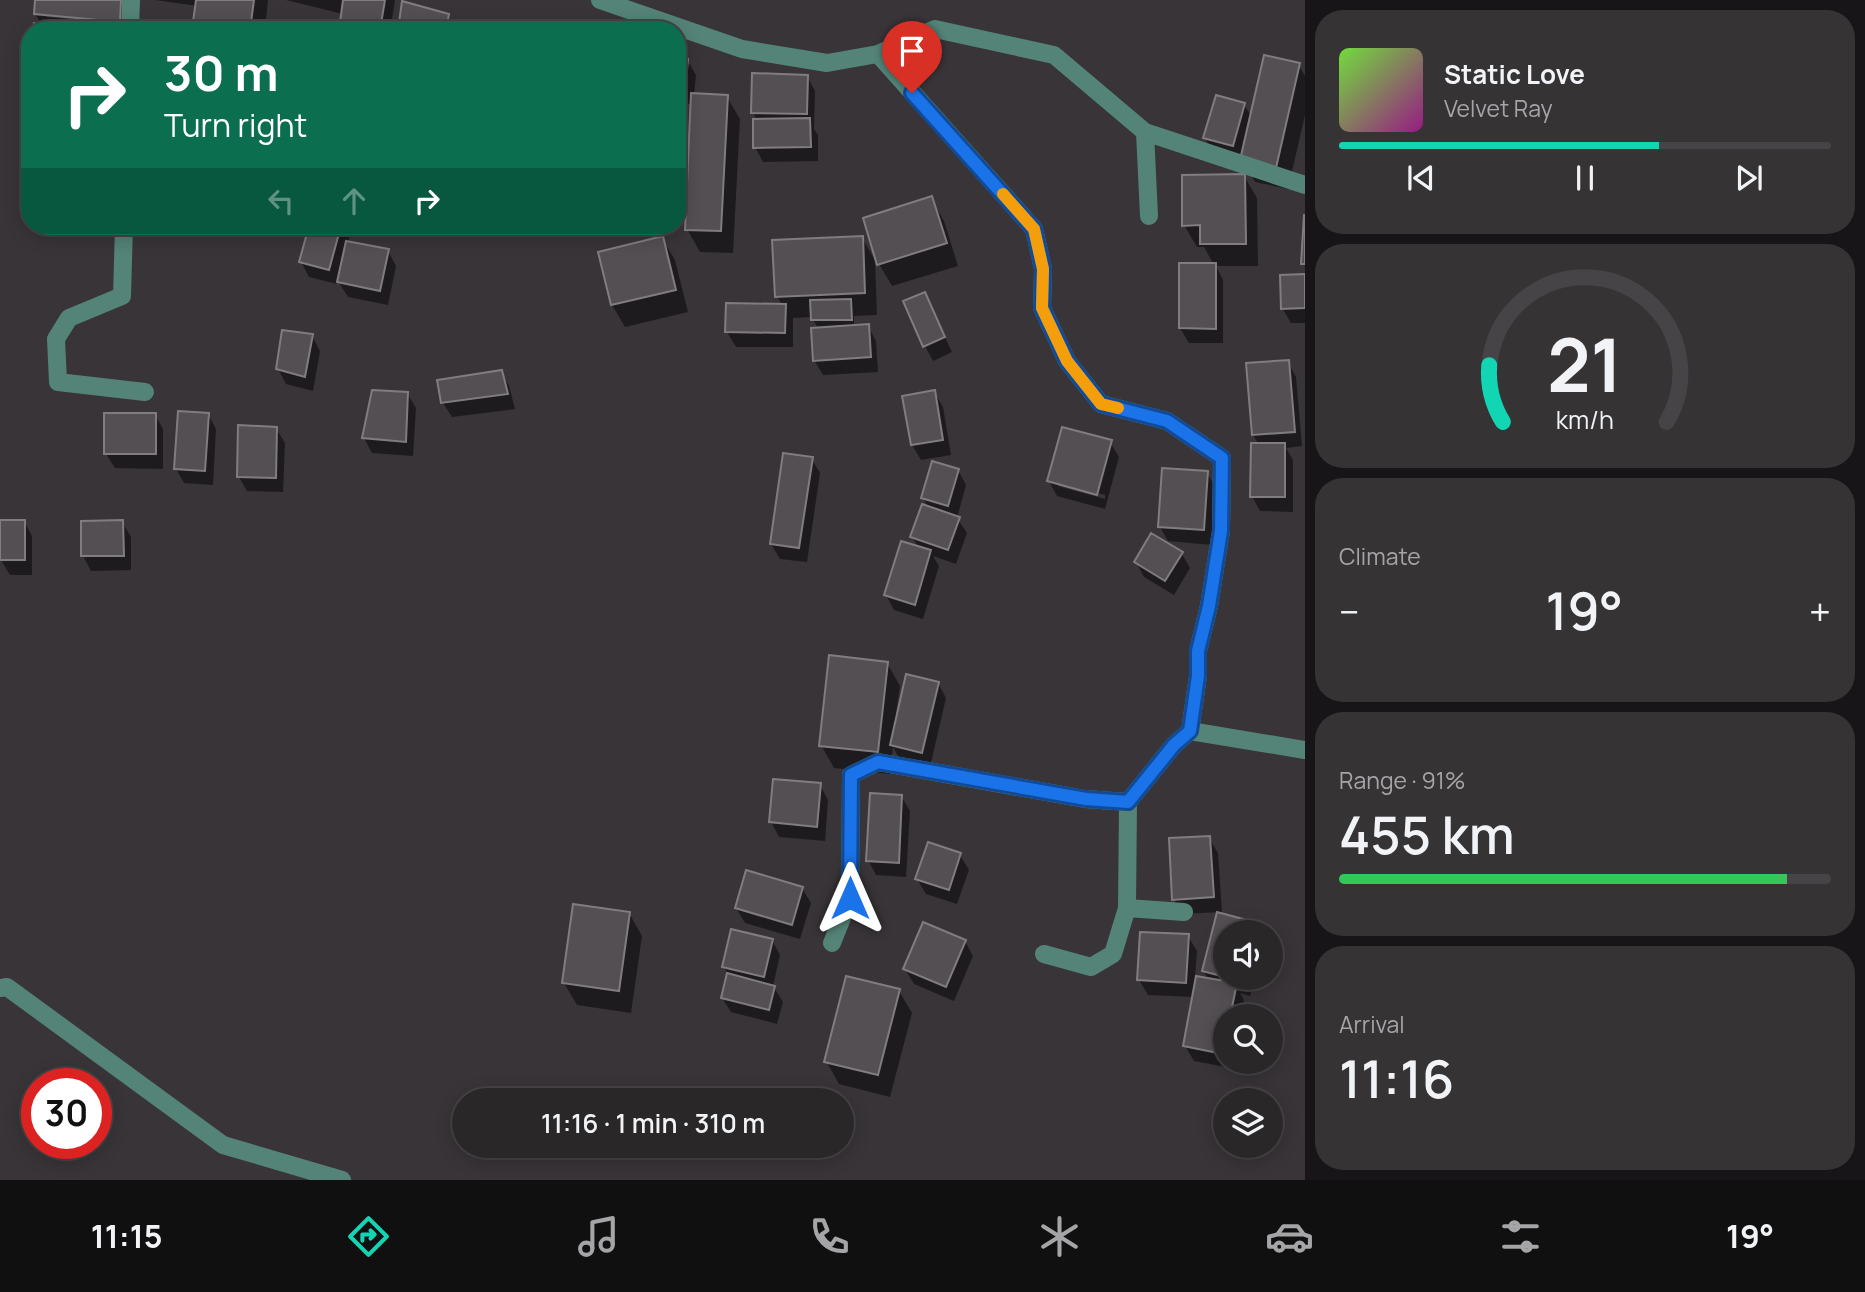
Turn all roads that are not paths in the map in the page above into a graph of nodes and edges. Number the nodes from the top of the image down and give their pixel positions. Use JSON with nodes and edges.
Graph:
{"nodes":[{"id":1,"x":131,"y":0,"type":"edge"},
{"id":2,"x":600,"y":0,"type":"edge"},
{"id":3,"x":130,"y":21,"type":"edge"},
{"id":4,"x":661,"y":21,"type":"edge"},
{"id":5,"x":686,"y":30,"type":"edge"},
{"id":6,"x":877,"y":54,"type":"junction"},
{"id":7,"x":1145,"y":132,"type":"junction"},
{"id":8,"x":1305,"y":185,"type":"edge"},
{"id":9,"x":1149,"y":216,"type":"dead end"},
{"id":10,"x":124,"y":235,"type":"edge"},
{"id":11,"x":145,"y":392,"type":"dead end"},
{"id":12,"x":1190,"y":731,"type":"junction"},
{"id":13,"x":1305,"y":750,"type":"edge"},
{"id":14,"x":1128,"y":802,"type":"junction"},
{"id":15,"x":1127,"y":908,"type":"junction"},
{"id":16,"x":1184,"y":912,"type":"dead end"},
{"id":17,"x":832,"y":943,"type":"dead end"},
{"id":18,"x":1044,"y":954,"type":"dead end"},
{"id":19,"x":0,"y":988,"type":"edge"},
{"id":20,"x":342,"y":1180,"type":"edge"}],
"edges":[{"from":1,"to":3,"type":"street"},
{"from":2,"to":4,"type":"street"},
{"from":5,"to":6,"type":"street"},
{"from":6,"to":7,"type":"street"},
{"from":6,"to":12,"type":"street"},
{"from":7,"to":8,"type":"street"},
{"from":7,"to":9,"type":"street"},
{"from":10,"to":11,"type":"street"},
{"from":12,"to":13,"type":"street"},
{"from":12,"to":14,"type":"street"},
{"from":14,"to":15,"type":"street"},
{"from":14,"to":17,"type":"street"},
{"from":15,"to":16,"type":"street"},
{"from":15,"to":18,"type":"street"},
{"from":19,"to":20,"type":"street"}]}
